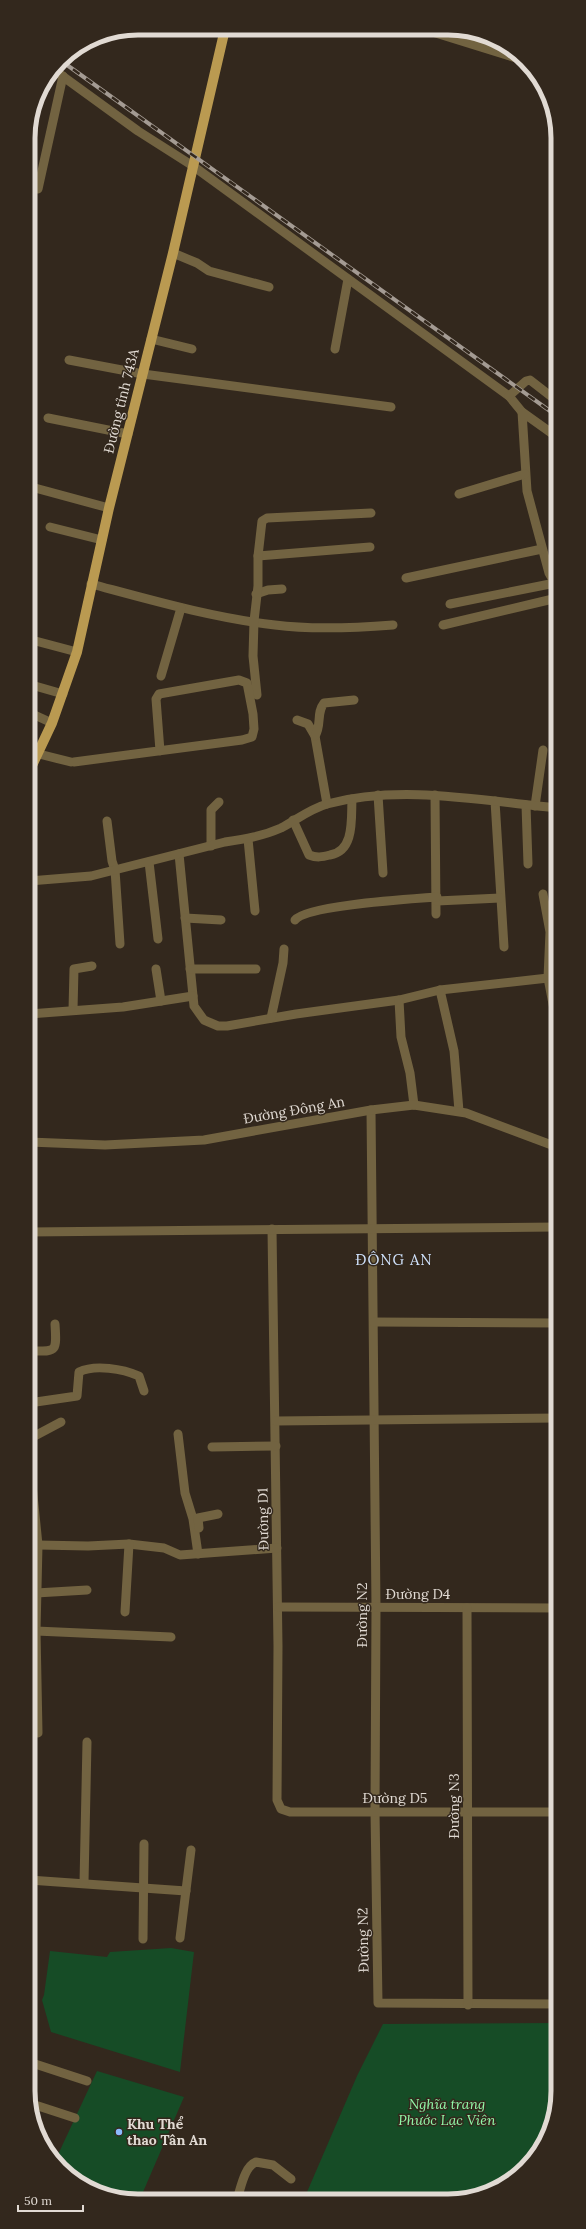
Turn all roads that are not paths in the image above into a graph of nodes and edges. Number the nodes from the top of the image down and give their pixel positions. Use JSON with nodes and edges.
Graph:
{"nodes":[{"id":1,"x":224,"y":35,"type":"edge"},
{"id":2,"x":442,"y":35,"type":"edge"},
{"id":3,"x":512,"y":57,"type":"edge"},
{"id":4,"x":58,"y":73,"type":"edge"},
{"id":5,"x":62,"y":76,"type":"junction"},
{"id":6,"x":193,"y":166,"type":"junction"},
{"id":7,"x":38,"y":188,"type":"dead end"},
{"id":8,"x":172,"y":253,"type":"junction"},
{"id":9,"x":348,"y":280,"type":"junction"},
{"id":10,"x":269,"y":287,"type":"dead end"},
{"id":11,"x":151,"y":339,"type":"junction"},
{"id":12,"x":192,"y":349,"type":"dead end"},
{"id":13,"x":335,"y":349,"type":"dead end"},
{"id":14,"x":69,"y":360,"type":"dead end"},
{"id":15,"x":143,"y":374,"type":"junction"},
{"id":16,"x":509,"y":396,"type":"junction"},
{"id":17,"x":551,"y":396,"type":"edge"},
{"id":18,"x":391,"y":407,"type":"dead end"},
{"id":19,"x":522,"y":412,"type":"junction"},
{"id":20,"x":48,"y":418,"type":"dead end"},
{"id":21,"x":551,"y":433,"type":"edge"},
{"id":22,"x":128,"y":434,"type":"junction"},
{"id":23,"x":525,"y":474,"type":"junction"},
{"id":24,"x":35,"y":488,"type":"dead end"},
{"id":25,"x":459,"y":494,"type":"dead end"},
{"id":26,"x":109,"y":508,"type":"junction"},
{"id":27,"x":372,"y":513,"type":"dead end"},
{"id":28,"x":50,"y":527,"type":"dead end"},
{"id":29,"x":102,"y":540,"type":"junction"},
{"id":30,"x":370,"y":547,"type":"dead end"},
{"id":31,"x":542,"y":549,"type":"junction"},
{"id":32,"x":258,"y":556,"type":"junction"},
{"id":33,"x":406,"y":578,"type":"dead end"},
{"id":34,"x":551,"y":578,"type":"edge"},
{"id":35,"x":91,"y":584,"type":"junction"},
{"id":36,"x":551,"y":586,"type":"edge"},
{"id":37,"x":282,"y":589,"type":"dead end"},
{"id":38,"x":256,"y":594,"type":"junction"},
{"id":39,"x":551,"y":599,"type":"edge"},
{"id":40,"x":450,"y":604,"type":"dead end"},
{"id":41,"x":180,"y":608,"type":"junction"},
{"id":42,"x":254,"y":621,"type":"junction"},
{"id":43,"x":392,"y":625,"type":"dead end"},
{"id":44,"x":443,"y":625,"type":"dead end"},
{"id":45,"x":35,"y":641,"type":"edge"},
{"id":46,"x":77,"y":652,"type":"junction"},
{"id":47,"x":161,"y":676,"type":"dead end"},
{"id":48,"x":35,"y":686,"type":"edge"},
{"id":49,"x":63,"y":694,"type":"junction"},
{"id":50,"x":257,"y":695,"type":"dead end"},
{"id":51,"x":354,"y":700,"type":"dead end"},
{"id":52,"x":35,"y":715,"type":"edge"},
{"id":53,"x":297,"y":720,"type":"dead end"},
{"id":54,"x":52,"y":723,"type":"junction"},
{"id":55,"x":315,"y":736,"type":"junction"},
{"id":56,"x":543,"y":750,"type":"dead end"},
{"id":57,"x":160,"y":751,"type":"junction"},
{"id":58,"x":39,"y":754,"type":"junction"},
{"id":59,"x":35,"y":761,"type":"edge"},
{"id":60,"x":378,"y":795,"type":"junction"},
{"id":61,"x":435,"y":795,"type":"junction"},
{"id":62,"x":352,"y":799,"type":"junction"},
{"id":63,"x":496,"y":801,"type":"junction"},
{"id":64,"x":219,"y":802,"type":"dead end"},
{"id":65,"x":327,"y":804,"type":"junction"},
{"id":66,"x":531,"y":805,"type":"junction"},
{"id":67,"x":551,"y":807,"type":"edge"},
{"id":68,"x":293,"y":820,"type":"junction"},
{"id":69,"x":108,"y":822,"type":"dead end"},
{"id":70,"x":248,"y":839,"type":"junction"},
{"id":71,"x":211,"y":846,"type":"junction"},
{"id":72,"x":179,"y":854,"type":"junction"},
{"id":73,"x":149,"y":862,"type":"junction"},
{"id":74,"x":528,"y":864,"type":"dead end"},
{"id":75,"x":115,"y":870,"type":"junction"},
{"id":76,"x":383,"y":873,"type":"dead end"},
{"id":77,"x":35,"y":880,"type":"edge"},
{"id":78,"x":543,"y":894,"type":"dead end"},
{"id":79,"x":500,"y":898,"type":"junction"},
{"id":80,"x":437,"y":899,"type":"junction"},
{"id":81,"x":255,"y":911,"type":"dead end"},
{"id":82,"x":436,"y":914,"type":"dead end"},
{"id":83,"x":185,"y":918,"type":"junction"},
{"id":84,"x":221,"y":920,"type":"dead end"},
{"id":85,"x":295,"y":920,"type":"dead end"},
{"id":86,"x":158,"y":939,"type":"dead end"},
{"id":87,"x":120,"y":944,"type":"dead end"},
{"id":88,"x":551,"y":944,"type":"edge"},
{"id":89,"x":504,"y":947,"type":"dead end"},
{"id":90,"x":284,"y":949,"type":"dead end"},
{"id":91,"x":92,"y":966,"type":"dead end"},
{"id":92,"x":156,"y":969,"type":"dead end"},
{"id":93,"x":190,"y":969,"type":"junction"},
{"id":94,"x":256,"y":969,"type":"dead end"},
{"id":95,"x":551,"y":971,"type":"edge"},
{"id":96,"x":548,"y":978,"type":"junction"},
{"id":97,"x":440,"y":990,"type":"junction"},
{"id":98,"x":551,"y":990,"type":"edge"},
{"id":99,"x":193,"y":996,"type":"junction"},
{"id":100,"x":399,"y":1000,"type":"junction"},
{"id":101,"x":161,"y":1001,"type":"junction"},
{"id":102,"x":73,"y":1010,"type":"junction"},
{"id":103,"x":35,"y":1013,"type":"edge"},
{"id":104,"x":271,"y":1018,"type":"junction"},
{"id":105,"x":414,"y":1105,"type":"junction"},
{"id":106,"x":371,"y":1110,"type":"junction"},
{"id":107,"x":459,"y":1112,"type":"junction"},
{"id":108,"x":35,"y":1142,"type":"edge"},
{"id":109,"x":551,"y":1145,"type":"edge"},
{"id":110,"x":551,"y":1226,"type":"edge"},
{"id":111,"x":372,"y":1228,"type":"junction"},
{"id":112,"x":272,"y":1229,"type":"junction"},
{"id":113,"x":35,"y":1232,"type":"edge"},
{"id":114,"x":374,"y":1322,"type":"junction"},
{"id":115,"x":551,"y":1323,"type":"edge"},
{"id":116,"x":55,"y":1324,"type":"dead end"},
{"id":117,"x":35,"y":1351,"type":"edge"},
{"id":118,"x":144,"y":1391,"type":"dead end"},
{"id":119,"x":35,"y":1401,"type":"edge"},
{"id":120,"x":551,"y":1418,"type":"edge"},
{"id":121,"x":374,"y":1420,"type":"junction"},
{"id":122,"x":276,"y":1421,"type":"junction"},
{"id":123,"x":61,"y":1422,"type":"dead end"},
{"id":124,"x":178,"y":1434,"type":"dead end"},
{"id":125,"x":35,"y":1436,"type":"edge"},
{"id":126,"x":276,"y":1446,"type":"junction"},
{"id":127,"x":212,"y":1447,"type":"dead end"},
{"id":128,"x":218,"y":1514,"type":"dead end"},
{"id":129,"x":35,"y":1515,"type":"edge"},
{"id":130,"x":129,"y":1544,"type":"junction"},
{"id":131,"x":38,"y":1545,"type":"junction"},
{"id":132,"x":277,"y":1548,"type":"junction"},
{"id":133,"x":200,"y":1554,"type":"junction"},
{"id":134,"x":87,"y":1590,"type":"dead end"},
{"id":135,"x":36,"y":1593,"type":"junction"},
{"id":136,"x":278,"y":1607,"type":"junction"},
{"id":137,"x":376,"y":1607,"type":"junction"},
{"id":138,"x":468,"y":1608,"type":"junction"},
{"id":139,"x":551,"y":1608,"type":"edge"},
{"id":140,"x":125,"y":1612,"type":"dead end"},
{"id":141,"x":36,"y":1631,"type":"junction"},
{"id":142,"x":171,"y":1637,"type":"dead end"},
{"id":143,"x":38,"y":1733,"type":"dead end"},
{"id":144,"x":86,"y":1742,"type":"dead end"},
{"id":145,"x":281,"y":1809,"type":"joint"},
{"id":146,"x":375,"y":1812,"type":"junction"},
{"id":147,"x":468,"y":1812,"type":"junction"},
{"id":148,"x":551,"y":1812,"type":"edge"},
{"id":149,"x":144,"y":1844,"type":"dead end"},
{"id":150,"x":191,"y":1850,"type":"dead end"},
{"id":151,"x":35,"y":1880,"type":"edge"},
{"id":152,"x":84,"y":1883,"type":"junction"},
{"id":153,"x":143,"y":1888,"type":"junction"},
{"id":154,"x":186,"y":1891,"type":"junction"},
{"id":155,"x":180,"y":1938,"type":"dead end"},
{"id":156,"x":143,"y":1939,"type":"dead end"},
{"id":157,"x":551,"y":2004,"type":"edge"},
{"id":158,"x":468,"y":2005,"type":"junction"},
{"id":159,"x":35,"y":2064,"type":"edge"},
{"id":160,"x":87,"y":2081,"type":"dead end"},
{"id":161,"x":36,"y":2105,"type":"edge"},
{"id":162,"x":75,"y":2118,"type":"dead end"},
{"id":163,"x":291,"y":2179,"type":"dead end"},
{"id":164,"x":240,"y":2194,"type":"edge"}],
"edges":[{"from":1,"to":6,"type":"main road","name":"Đường tỉnh 743A"},
{"from":2,"to":3,"type":"street"},
{"from":4,"to":5,"type":"street"},
{"from":5,"to":6,"type":"street"},
{"from":5,"to":7,"type":"street"},
{"from":6,"to":8,"type":"main road","name":"Đường tỉnh 743A"},
{"from":6,"to":9,"type":"street"},
{"from":8,"to":10,"type":"street"},
{"from":8,"to":11,"type":"main road","name":"Đường tỉnh 743A"},
{"from":9,"to":13,"type":"street"},
{"from":9,"to":16,"type":"street"},
{"from":11,"to":12,"type":"street"},
{"from":11,"to":15,"type":"main road","name":"Đường tỉnh 743A"},
{"from":14,"to":15,"type":"street"},
{"from":15,"to":18,"type":"street"},
{"from":15,"to":22,"type":"main road","name":"Đường tỉnh 743A"},
{"from":16,"to":17,"type":"street"},
{"from":16,"to":19,"type":"street"},
{"from":19,"to":21,"type":"street"},
{"from":19,"to":23,"type":"street"},
{"from":20,"to":22,"type":"street"},
{"from":22,"to":26,"type":"main road","name":"Đường tỉnh 743A"},
{"from":23,"to":25,"type":"street"},
{"from":23,"to":31,"type":"street"},
{"from":24,"to":26,"type":"street"},
{"from":26,"to":29,"type":"main road","name":"Đường tỉnh 743A"},
{"from":27,"to":32,"type":"street"},
{"from":28,"to":29,"type":"street"},
{"from":29,"to":35,"type":"main road","name":"Đường tỉnh 743A"},
{"from":30,"to":32,"type":"street"},
{"from":31,"to":33,"type":"street"},
{"from":31,"to":34,"type":"street"},
{"from":32,"to":38,"type":"street"},
{"from":35,"to":41,"type":"street"},
{"from":35,"to":46,"type":"main road","name":"Đường tỉnh 743A"},
{"from":36,"to":40,"type":"street"},
{"from":37,"to":38,"type":"street"},
{"from":38,"to":42,"type":"street"},
{"from":39,"to":44,"type":"street"},
{"from":41,"to":42,"type":"street"},
{"from":41,"to":47,"type":"street"},
{"from":42,"to":43,"type":"street"},
{"from":42,"to":50,"type":"street"},
{"from":45,"to":46,"type":"street"},
{"from":46,"to":49,"type":"main road","name":"Đường tỉnh 743A"},
{"from":48,"to":49,"type":"street"},
{"from":49,"to":54,"type":"main road","name":"Đường tỉnh 743A"},
{"from":51,"to":55,"type":"street"},
{"from":52,"to":54,"type":"street"},
{"from":53,"to":55,"type":"street"},
{"from":54,"to":58,"type":"main road","name":"Đường tỉnh 743A"},
{"from":55,"to":65,"type":"street"},
{"from":56,"to":66,"type":"street"},
{"from":57,"to":57,"type":"street"},
{"from":57,"to":58,"type":"street"},
{"from":58,"to":59,"type":"main road","name":"Đường tỉnh 743A"},
{"from":60,"to":61,"type":"street"},
{"from":60,"to":62,"type":"street"},
{"from":60,"to":76,"type":"street"},
{"from":61,"to":63,"type":"street"},
{"from":61,"to":80,"type":"street"},
{"from":62,"to":65,"type":"street"},
{"from":62,"to":68,"type":"street"},
{"from":63,"to":66,"type":"street"},
{"from":63,"to":79,"type":"street"},
{"from":64,"to":71,"type":"street"},
{"from":65,"to":68,"type":"street"},
{"from":66,"to":67,"type":"street"},
{"from":66,"to":74,"type":"street"},
{"from":68,"to":70,"type":"street"},
{"from":69,"to":75,"type":"street"},
{"from":70,"to":71,"type":"street"},
{"from":70,"to":81,"type":"street"},
{"from":71,"to":72,"type":"street"},
{"from":72,"to":73,"type":"street"},
{"from":72,"to":83,"type":"street"},
{"from":73,"to":75,"type":"street"},
{"from":73,"to":86,"type":"street"},
{"from":75,"to":77,"type":"street"},
{"from":75,"to":87,"type":"street"},
{"from":78,"to":88,"type":"street"},
{"from":79,"to":80,"type":"street"},
{"from":79,"to":89,"type":"street"},
{"from":80,"to":82,"type":"street"},
{"from":80,"to":85,"type":"street"},
{"from":83,"to":84,"type":"street"},
{"from":83,"to":93,"type":"street"},
{"from":90,"to":104,"type":"street"},
{"from":91,"to":102,"type":"street"},
{"from":92,"to":101,"type":"street"},
{"from":93,"to":94,"type":"street"},
{"from":93,"to":99,"type":"street"},
{"from":95,"to":96,"type":"street"},
{"from":96,"to":97,"type":"street"},
{"from":96,"to":98,"type":"street"},
{"from":97,"to":100,"type":"street"},
{"from":97,"to":107,"type":"street"},
{"from":99,"to":101,"type":"street"},
{"from":99,"to":104,"type":"street"},
{"from":100,"to":104,"type":"street"},
{"from":100,"to":105,"type":"street"},
{"from":101,"to":102,"type":"street"},
{"from":102,"to":103,"type":"street"},
{"from":105,"to":106,"type":"street","name":"Đường Đông An"},
{"from":105,"to":107,"type":"street","name":"Đường Đông An"},
{"from":106,"to":108,"type":"street","name":"Đường Đông An"},
{"from":106,"to":111,"type":"street","name":"Đường N2"},
{"from":107,"to":109,"type":"street","name":"Đường Đông An"},
{"from":110,"to":111,"type":"street"},
{"from":111,"to":112,"type":"street"},
{"from":111,"to":114,"type":"street","name":"Đường N2"},
{"from":112,"to":113,"type":"street"},
{"from":112,"to":122,"type":"street","name":"Đường D1"},
{"from":114,"to":115,"type":"street"},
{"from":114,"to":121,"type":"street","name":"Đường N2"},
{"from":116,"to":117,"type":"street"},
{"from":118,"to":119,"type":"street"},
{"from":120,"to":121,"type":"street"},
{"from":121,"to":122,"type":"street"},
{"from":121,"to":137,"type":"street","name":"Đường N2"},
{"from":122,"to":126,"type":"street","name":"Đường D1"},
{"from":123,"to":125,"type":"street"},
{"from":124,"to":133,"type":"street"},
{"from":126,"to":127,"type":"street"},
{"from":126,"to":132,"type":"street","name":"Đường D1"},
{"from":128,"to":133,"type":"street"},
{"from":129,"to":131,"type":"street"},
{"from":130,"to":131,"type":"street"},
{"from":130,"to":133,"type":"street"},
{"from":130,"to":140,"type":"street"},
{"from":131,"to":135,"type":"street"},
{"from":132,"to":133,"type":"street"},
{"from":132,"to":136,"type":"street","name":"Đường D1"},
{"from":134,"to":135,"type":"street"},
{"from":135,"to":141,"type":"street"},
{"from":136,"to":137,"type":"street","name":"Đường D4"},
{"from":136,"to":145,"type":"street","name":"Đường D1"},
{"from":137,"to":138,"type":"street","name":"Đường D4"},
{"from":137,"to":146,"type":"street","name":"Đường N2"},
{"from":138,"to":139,"type":"street","name":"Đường D4"},
{"from":138,"to":147,"type":"street","name":"Đường N3"},
{"from":141,"to":142,"type":"street"},
{"from":141,"to":143,"type":"street"},
{"from":144,"to":152,"type":"street"},
{"from":145,"to":146,"type":"street","name":"Đường D5"},
{"from":146,"to":147,"type":"street","name":"Đường D5"},
{"from":146,"to":158,"type":"street","name":"Đường N2"},
{"from":147,"to":148,"type":"street","name":"Đường D5"},
{"from":147,"to":158,"type":"street","name":"Đường N3"},
{"from":149,"to":153,"type":"street"},
{"from":150,"to":154,"type":"street"},
{"from":151,"to":152,"type":"street"},
{"from":152,"to":153,"type":"street"},
{"from":153,"to":154,"type":"street"},
{"from":153,"to":156,"type":"street"},
{"from":154,"to":155,"type":"street"},
{"from":157,"to":158,"type":"street"},
{"from":159,"to":160,"type":"street"},
{"from":161,"to":162,"type":"street"},
{"from":163,"to":164,"type":"street"}]}
